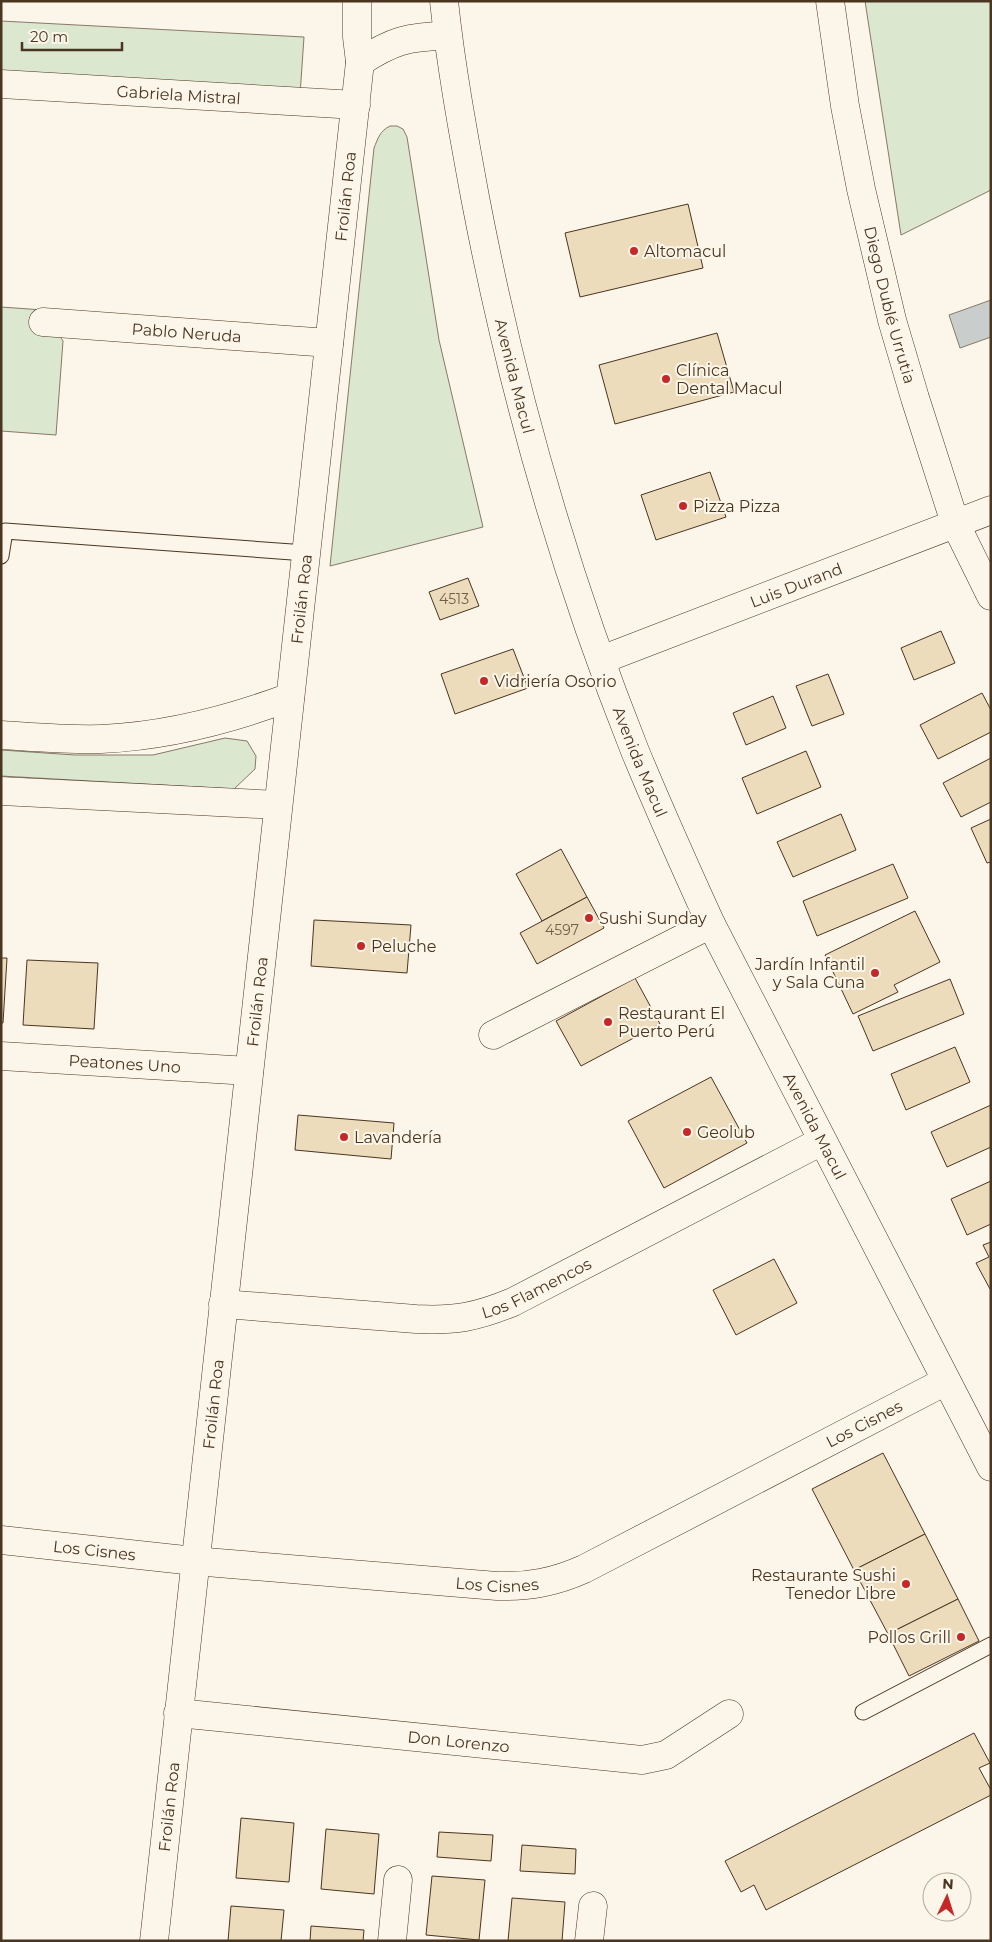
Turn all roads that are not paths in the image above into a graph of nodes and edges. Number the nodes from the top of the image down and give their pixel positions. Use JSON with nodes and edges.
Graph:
{"nodes":[{"id":1,"x":357,"y":1,"type":"edge"},
{"id":2,"x":444,"y":1,"type":"edge"},
{"id":3,"x":830,"y":1,"type":"edge"},
{"id":4,"x":447,"y":36,"type":"junction"},
{"id":5,"x":360,"y":62,"type":"junction"},
{"id":6,"x":1,"y":84,"type":"edge"},
{"id":7,"x":356,"y":105,"type":"junction"},
{"id":8,"x":43,"y":322,"type":"dead end"},
{"id":9,"x":329,"y":343,"type":"junction"},
{"id":10,"x":991,"y":510,"type":"edge"},
{"id":11,"x":955,"y":523,"type":"junction"},
{"id":12,"x":306,"y":553,"type":"junction"},
{"id":13,"x":1,"y":556,"type":"edge"},
{"id":14,"x":991,"y":596,"type":"edge"},
{"id":15,"x":601,"y":660,"type":"junction"},
{"id":16,"x":290,"y":697,"type":"junction"},
{"id":17,"x":1,"y":735,"type":"edge"},
{"id":18,"x":1,"y":791,"type":"edge"},
{"id":19,"x":278,"y":806,"type":"junction"},
{"id":20,"x":711,"y":924,"type":"junction"},
{"id":21,"x":493,"y":1035,"type":"dead end"},
{"id":22,"x":1,"y":1056,"type":"edge"},
{"id":23,"x":249,"y":1071,"type":"junction"},
{"id":24,"x":822,"y":1141,"type":"junction"},
{"id":25,"x":222,"y":1304,"type":"junction"},
{"id":26,"x":946,"y":1381,"type":"junction"},
{"id":27,"x":991,"y":1466,"type":"edge"},
{"id":28,"x":1,"y":1540,"type":"edge"},
{"id":29,"x":194,"y":1561,"type":"junction"},
{"id":30,"x":991,"y":1645,"type":"edge"},
{"id":31,"x":862,"y":1712,"type":"dead end"},
{"id":32,"x":178,"y":1713,"type":"junction"},
{"id":33,"x":729,"y":1714,"type":"dead end"},
{"id":34,"x":398,"y":1880,"type":"dead end"},
{"id":35,"x":593,"y":1906,"type":"dead end"},
{"id":36,"x":154,"y":1941,"type":"edge"},
{"id":37,"x":392,"y":1941,"type":"edge"},
{"id":38,"x":589,"y":1941,"type":"edge"}],
"edges":[{"from":1,"to":5,"type":"street","name":"Froilán Roa"},
{"from":2,"to":4,"type":"street","name":"Avenida Macul"},
{"from":3,"to":11,"type":"street","name":"Diego Dublé Urrutia"},
{"from":4,"to":5,"type":"street"},
{"from":4,"to":15,"type":"street","name":"Avenida Macul"},
{"from":5,"to":7,"type":"street","name":"Froilán Roa"},
{"from":6,"to":7,"type":"street","name":"Gabriela Mistral"},
{"from":7,"to":9,"type":"street","name":"Froilán Roa"},
{"from":8,"to":9,"type":"street","name":"Pablo Neruda"},
{"from":9,"to":12,"type":"street","name":"Froilán Roa"},
{"from":10,"to":11,"type":"street","name":"Luis Durand"},
{"from":11,"to":14,"type":"street","name":"Diego Dublé Urrutia"},
{"from":11,"to":15,"type":"street","name":"Luis Durand"},
{"from":12,"to":13,"type":"lane"},
{"from":12,"to":16,"type":"street","name":"Froilán Roa"},
{"from":15,"to":20,"type":"street","name":"Avenida Macul"},
{"from":16,"to":17,"type":"street"},
{"from":16,"to":19,"type":"street","name":"Froilán Roa"},
{"from":18,"to":19,"type":"street"},
{"from":19,"to":23,"type":"street","name":"Froilán Roa"},
{"from":20,"to":21,"type":"street"},
{"from":20,"to":24,"type":"street","name":"Avenida Macul"},
{"from":22,"to":23,"type":"street","name":"Peatones Uno"},
{"from":23,"to":25,"type":"street","name":"Froilán Roa"},
{"from":24,"to":25,"type":"street","name":"Los Flamencos"},
{"from":24,"to":26,"type":"street","name":"Avenida Macul"},
{"from":25,"to":29,"type":"street","name":"Froilán Roa"},
{"from":26,"to":27,"type":"street","name":"Avenida Macul"},
{"from":26,"to":29,"type":"street","name":"Los Cisnes"},
{"from":28,"to":29,"type":"street","name":"Los Cisnes"},
{"from":29,"to":32,"type":"street","name":"Froilán Roa"},
{"from":30,"to":31,"type":"lane"},
{"from":32,"to":33,"type":"street","name":"Don Lorenzo"},
{"from":32,"to":36,"type":"street","name":"Froilán Roa"},
{"from":34,"to":37,"type":"street"},
{"from":35,"to":38,"type":"street"}]}
